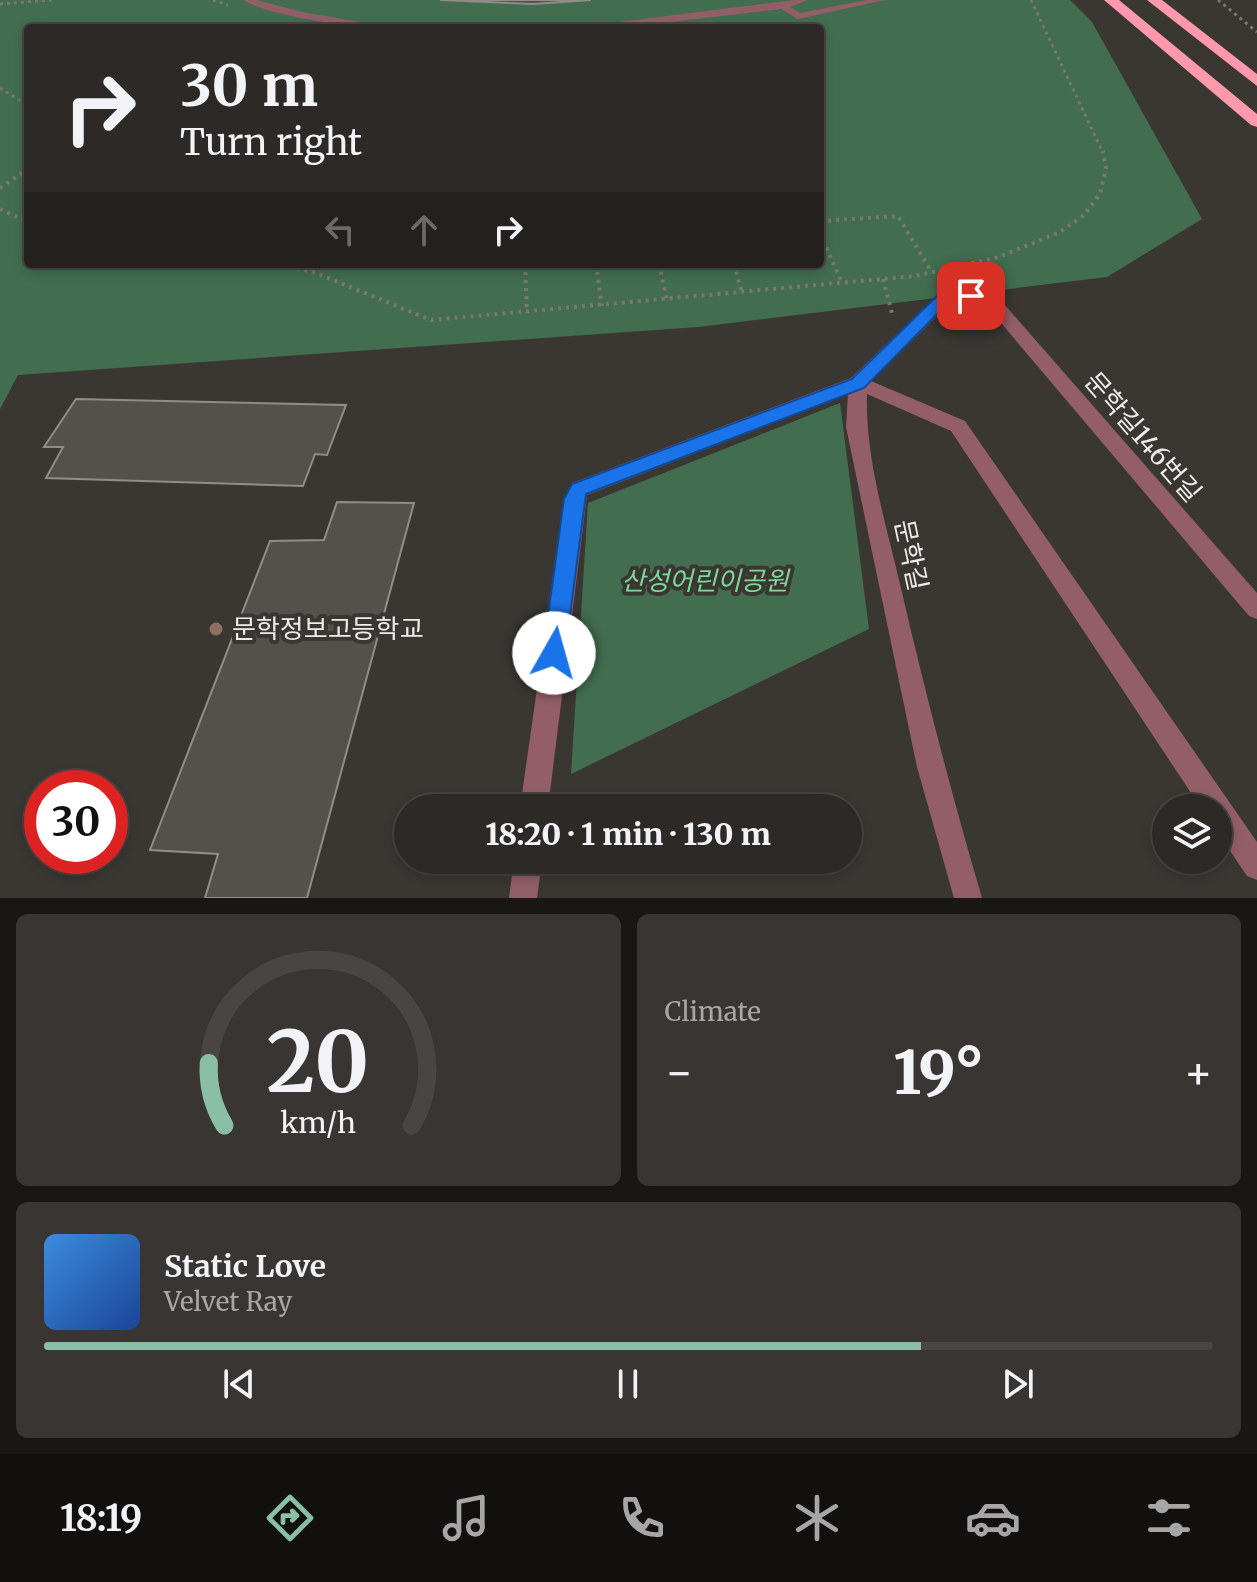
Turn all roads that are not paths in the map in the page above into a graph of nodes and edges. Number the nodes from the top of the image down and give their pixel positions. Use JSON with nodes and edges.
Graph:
{"nodes":[{"id":1,"x":247,"y":0,"type":"edge"},
{"id":2,"x":804,"y":0,"type":"edge"},
{"id":3,"x":881,"y":0,"type":"edge"},
{"id":4,"x":1111,"y":0,"type":"edge"},
{"id":5,"x":1154,"y":0,"type":"edge"},
{"id":6,"x":783,"y":6,"type":"junction"},
{"id":7,"x":363,"y":24,"type":"edge"},
{"id":8,"x":629,"y":24,"type":"edge"},
{"id":9,"x":1257,"y":81,"type":"edge"},
{"id":10,"x":1257,"y":122,"type":"edge"},
{"id":11,"x":858,"y":383,"type":"junction"},
{"id":12,"x":1257,"y":609,"type":"edge"},
{"id":13,"x":536,"y":794,"type":"edge"},
{"id":14,"x":1208,"y":794,"type":"edge"},
{"id":15,"x":1232,"y":829,"type":"edge"},
{"id":16,"x":1257,"y":866,"type":"edge"},
{"id":17,"x":526,"y":874,"type":"edge"},
{"id":18,"x":523,"y":898,"type":"edge"},
{"id":19,"x":968,"y":898,"type":"edge"}],
"edges":[{"from":1,"to":7,"type":"lane"},
{"from":2,"to":6,"type":"lane"},
{"from":3,"to":6,"type":"lane"},
{"from":4,"to":10,"type":"highway"},
{"from":5,"to":9,"type":"highway"},
{"from":6,"to":8,"type":"lane"},
{"from":11,"to":12,"type":"street","name":"문학길146번길"},
{"from":11,"to":13,"type":"street"},
{"from":11,"to":14,"type":"street"},
{"from":11,"to":19,"type":"street","name":"문학길"},
{"from":15,"to":16,"type":"street"},
{"from":17,"to":18,"type":"street"}]}
